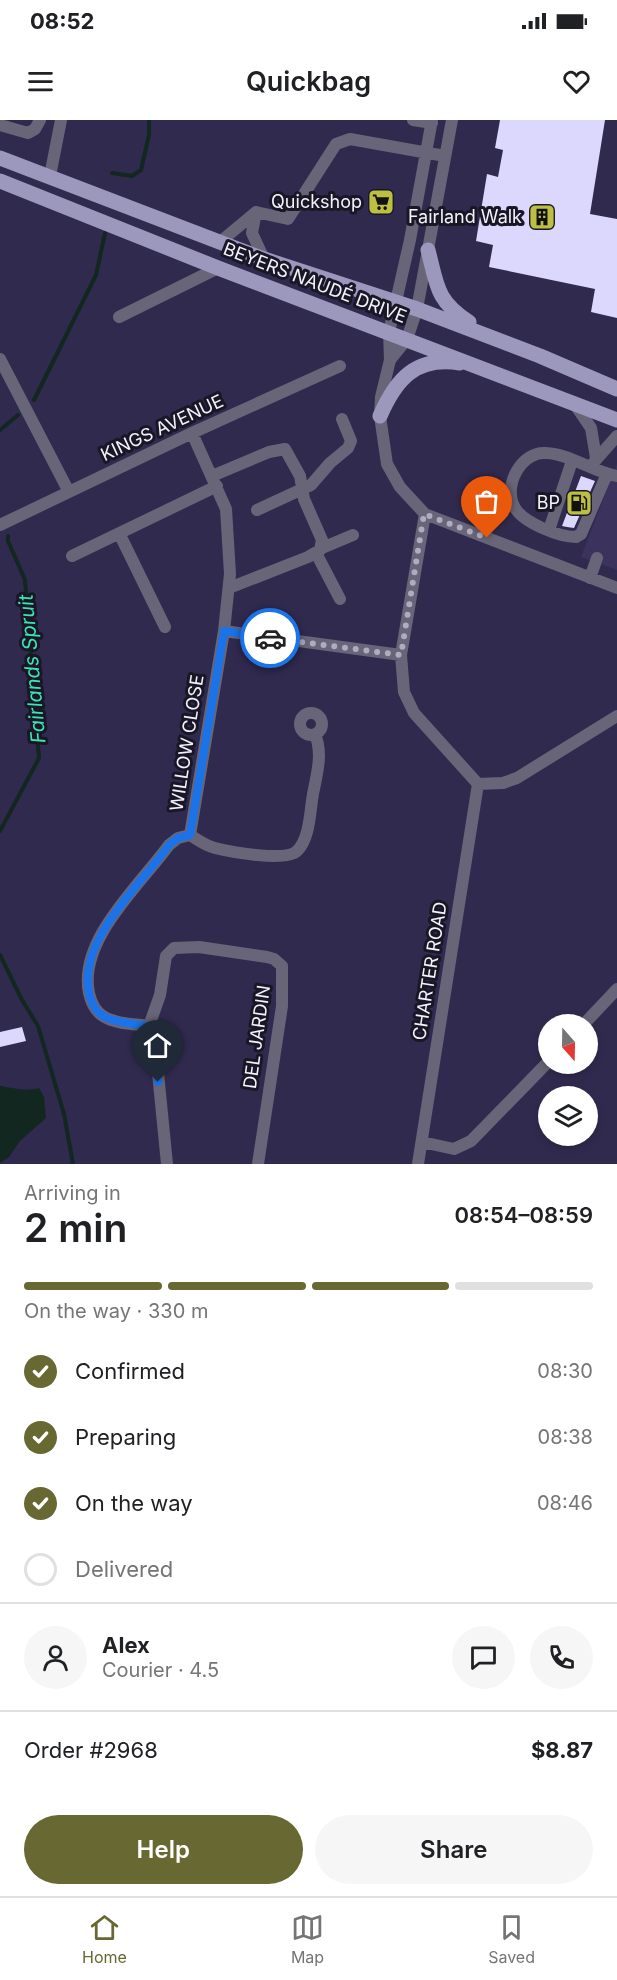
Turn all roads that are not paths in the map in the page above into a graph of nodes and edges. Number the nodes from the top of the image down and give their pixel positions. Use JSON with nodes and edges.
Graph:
{"nodes":[{"id":1,"x":40,"y":120,"type":"edge"},
{"id":2,"x":61,"y":120,"type":"edge"},
{"id":3,"x":413,"y":120,"type":"edge"},
{"id":4,"x":452,"y":120,"type":"edge"},
{"id":5,"x":432,"y":122,"type":"edge"},
{"id":6,"x":0,"y":124,"type":"edge"},
{"id":7,"x":426,"y":152,"type":"junction"},
{"id":8,"x":445,"y":156,"type":"junction"},
{"id":9,"x":0,"y":158,"type":"edge"},
{"id":10,"x":50,"y":176,"type":"junction"},
{"id":11,"x":5,"y":185,"type":"edge"},
{"id":12,"x":256,"y":212,"type":"junction"},
{"id":13,"x":220,"y":242,"type":"junction"},
{"id":14,"x":428,"y":250,"type":"junction"},
{"id":15,"x":264,"y":259,"type":"junction"},
{"id":16,"x":218,"y":268,"type":"junction"},
{"id":17,"x":395,"y":302,"type":"junction"},
{"id":18,"x":417,"y":309,"type":"junction"},
{"id":19,"x":119,"y":317,"type":"dead end"},
{"id":20,"x":389,"y":332,"type":"junction"},
{"id":21,"x":407,"y":339,"type":"junction"},
{"id":22,"x":540,"y":356,"type":"junction"},
{"id":23,"x":390,"y":360,"type":"junction"},
{"id":24,"x":1,"y":366,"type":"edge"},
{"id":25,"x":340,"y":366,"type":"dead end"},
{"id":26,"x":475,"y":366,"type":"junction"},
{"id":27,"x":617,"y":389,"type":"edge"},
{"id":28,"x":576,"y":406,"type":"junction"},
{"id":29,"x":380,"y":416,"type":"junction"},
{"id":30,"x":342,"y":419,"type":"dead end"},
{"id":31,"x":617,"y":420,"type":"edge"},
{"id":32,"x":192,"y":433,"type":"junction"},
{"id":33,"x":617,"y":436,"type":"edge"},
{"id":34,"x":572,"y":461,"type":"junction"},
{"id":35,"x":593,"y":463,"type":"junction"},
{"id":36,"x":612,"y":476,"type":"edge"},
{"id":37,"x":215,"y":481,"type":"junction"},
{"id":38,"x":302,"y":490,"type":"junction"},
{"id":39,"x":69,"y":492,"type":"junction"},
{"id":40,"x":257,"y":510,"type":"dead end"},
{"id":41,"x":424,"y":514,"type":"junction"},
{"id":42,"x":0,"y":525,"type":"edge"},
{"id":43,"x":549,"y":530,"type":"junction"},
{"id":44,"x":120,"y":535,"type":"junction"},
{"id":45,"x":353,"y":535,"type":"dead end"},
{"id":46,"x":319,"y":550,"type":"junction"},
{"id":47,"x":72,"y":556,"type":"dead end"},
{"id":48,"x":597,"y":558,"type":"dead end"},
{"id":49,"x":590,"y":578,"type":"junction"},
{"id":50,"x":229,"y":588,"type":"junction"},
{"id":51,"x":617,"y":588,"type":"edge"},
{"id":52,"x":340,"y":599,"type":"dead end"},
{"id":53,"x":165,"y":627,"type":"dead end"},
{"id":54,"x":224,"y":631,"type":"junction"},
{"id":55,"x":401,"y":655,"type":"junction"},
{"id":56,"x":617,"y":716,"type":"edge"},
{"id":57,"x":315,"y":734,"type":"dead end"},
{"id":58,"x":478,"y":784,"type":"junction"},
{"id":59,"x":190,"y":835,"type":"junction"},
{"id":60,"x":617,"y":989,"type":"edge"},
{"id":61,"x":593,"y":1014,"type":"edge"},
{"id":62,"x":149,"y":1026,"type":"junction"},
{"id":63,"x":538,"y":1072,"type":"edge"},
{"id":64,"x":422,"y":1142,"type":"junction"},
{"id":65,"x":167,"y":1164,"type":"edge"},
{"id":66,"x":258,"y":1164,"type":"edge"},
{"id":67,"x":418,"y":1164,"type":"edge"}],
"edges":[{"from":1,"to":6,"type":"street"},
{"from":2,"to":10,"type":"street"},
{"from":3,"to":5,"type":"street"},
{"from":4,"to":8,"type":"street"},
{"from":5,"to":7,"type":"street"},
{"from":7,"to":8,"type":"street"},
{"from":7,"to":12,"type":"street"},
{"from":7,"to":17,"type":"street"},
{"from":8,"to":14,"type":"street"},
{"from":9,"to":10,"type":"main road","name":"BEYERS NAUDÉ DRIVE"},
{"from":10,"to":13,"type":"main road","name":"BEYERS NAUDÉ DRIVE"},
{"from":11,"to":16,"type":"main road","name":"BEYERS NAUDÉ DRIVE"},
{"from":12,"to":13,"type":"street"},
{"from":12,"to":15,"type":"street"},
{"from":13,"to":15,"type":"main road","name":"BEYERS NAUDÉ DRIVE"},
{"from":14,"to":18,"type":"street"},
{"from":14,"to":22,"type":"main road"},
{"from":15,"to":17,"type":"main road","name":"BEYERS NAUDÉ DRIVE"},
{"from":16,"to":19,"type":"street"},
{"from":16,"to":20,"type":"main road","name":"BEYERS NAUDÉ DRIVE"},
{"from":17,"to":18,"type":"main road","name":"BEYERS NAUDÉ DRIVE"},
{"from":17,"to":20,"type":"street"},
{"from":18,"to":21,"type":"street"},
{"from":18,"to":22,"type":"main road","name":"BEYERS NAUDÉ DRIVE"},
{"from":20,"to":21,"type":"main road","name":"BEYERS NAUDÉ DRIVE"},
{"from":20,"to":23,"type":"street"},
{"from":21,"to":23,"type":"street"},
{"from":21,"to":26,"type":"main road","name":"BEYERS NAUDÉ DRIVE"},
{"from":22,"to":27,"type":"main road","name":"BEYERS NAUDÉ DRIVE"},
{"from":23,"to":29,"type":"street"},
{"from":24,"to":39,"type":"street"},
{"from":25,"to":32,"type":"street","name":"KINGS AVENUE"},
{"from":26,"to":28,"type":"main road","name":"BEYERS NAUDÉ DRIVE"},
{"from":26,"to":29,"type":"main road"},
{"from":28,"to":31,"type":"main road","name":"BEYERS NAUDÉ DRIVE"},
{"from":28,"to":35,"type":"street"},
{"from":29,"to":41,"type":"street"},
{"from":30,"to":38,"type":"street"},
{"from":32,"to":37,"type":"street","name":"WILLOW CLOSE"},
{"from":32,"to":39,"type":"street","name":"KINGS AVENUE"},
{"from":33,"to":35,"type":"street"},
{"from":34,"to":35,"type":"street"},
{"from":34,"to":43,"type":"street"},
{"from":34,"to":43,"type":"street"},
{"from":35,"to":36,"type":"street"},
{"from":36,"to":43,"type":"street"},
{"from":37,"to":38,"type":"street"},
{"from":37,"to":44,"type":"street"},
{"from":37,"to":50,"type":"street","name":"WILLOW CLOSE"},
{"from":38,"to":40,"type":"street"},
{"from":38,"to":46,"type":"street"},
{"from":39,"to":42,"type":"street","name":"KINGS AVENUE"},
{"from":41,"to":49,"type":"street"},
{"from":41,"to":55,"type":"street"},
{"from":44,"to":47,"type":"street"},
{"from":44,"to":53,"type":"street"},
{"from":45,"to":46,"type":"street"},
{"from":46,"to":50,"type":"street"},
{"from":46,"to":52,"type":"street"},
{"from":48,"to":49,"type":"street"},
{"from":49,"to":51,"type":"street"},
{"from":50,"to":54,"type":"street","name":"WILLOW CLOSE"},
{"from":54,"to":55,"type":"street"},
{"from":54,"to":59,"type":"street","name":"WILLOW CLOSE"},
{"from":55,"to":58,"type":"street"},
{"from":56,"to":58,"type":"street"},
{"from":57,"to":59,"type":"street"},
{"from":58,"to":64,"type":"street","name":"CHARTER ROAD"},
{"from":59,"to":62,"type":"street","name":"WILLOW CLOSE"},
{"from":60,"to":61,"type":"street"},
{"from":62,"to":65,"type":"street"},
{"from":62,"to":66,"type":"street","name":"DEL JARDIN"},
{"from":63,"to":64,"type":"street"},
{"from":64,"to":67,"type":"street","name":"CHARTER ROAD"}]}
